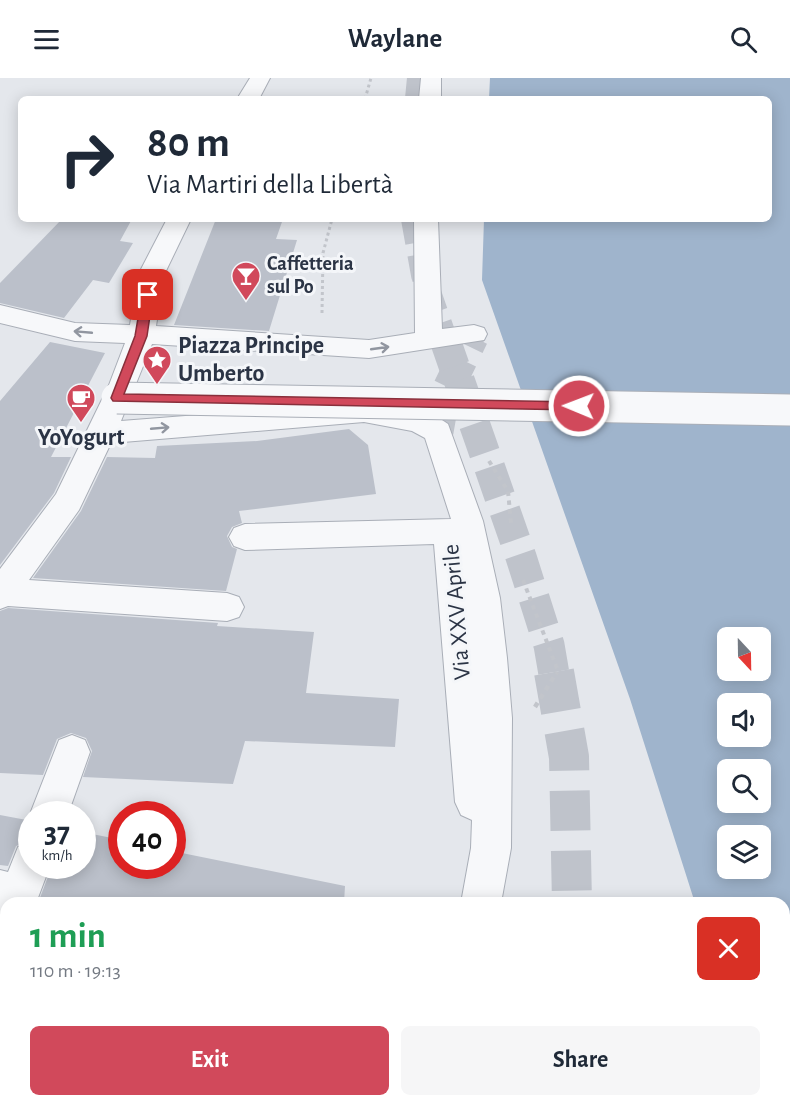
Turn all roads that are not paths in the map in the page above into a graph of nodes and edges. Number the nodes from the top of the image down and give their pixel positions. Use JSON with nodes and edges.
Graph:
{"nodes":[{"id":1,"x":260,"y":78,"type":"edge"},
{"id":2,"x":431,"y":78,"type":"edge"},
{"id":3,"x":250,"y":96,"type":"edge"},
{"id":4,"x":430,"y":96,"type":"edge"},
{"id":5,"x":177,"y":222,"type":"edge"},
{"id":6,"x":426,"y":222,"type":"edge"},
{"id":7,"x":0,"y":314,"type":"edge"},
{"id":8,"x":474,"y":334,"type":"dead end"},
{"id":9,"x":141,"y":336,"type":"junction"},
{"id":10,"x":429,"y":341,"type":"junction"},
{"id":11,"x":120,"y":392,"type":"junction"},
{"id":12,"x":790,"y":396,"type":"edge"},
{"id":13,"x":790,"y":411,"type":"edge"},
{"id":14,"x":101,"y":433,"type":"junction"},
{"id":15,"x":245,"y":537,"type":"dead end"},
{"id":16,"x":1,"y":594,"type":"edge"},
{"id":17,"x":227,"y":607,"type":"dead end"},
{"id":18,"x":72,"y":752,"type":"dead end"},
{"id":19,"x":54,"y":801,"type":"edge"},
{"id":20,"x":482,"y":897,"type":"edge"},
{"id":21,"x":482,"y":897,"type":"edge"}],
"edges":[{"from":1,"to":3,"type":"street"},
{"from":2,"to":4,"type":"street"},
{"from":5,"to":9,"type":"street"},
{"from":6,"to":10,"type":"street"},
{"from":9,"to":7,"type":"street","one_way":true},
{"from":8,"to":10,"type":"street"},
{"from":9,"to":10,"type":"street","one_way":true},
{"from":9,"to":11,"type":"street"},
{"from":11,"to":12,"type":"street"},
{"from":11,"to":13,"type":"street","bridge":true},
{"from":11,"to":14,"type":"street"},
{"from":14,"to":16,"type":"street"},
{"from":14,"to":20,"type":"street","name":"Via XXV Aprile","one_way":true},
{"from":15,"to":21,"type":"street","name":"Via XXV Aprile"},
{"from":16,"to":17,"type":"street"},
{"from":18,"to":19,"type":"street"}]}
